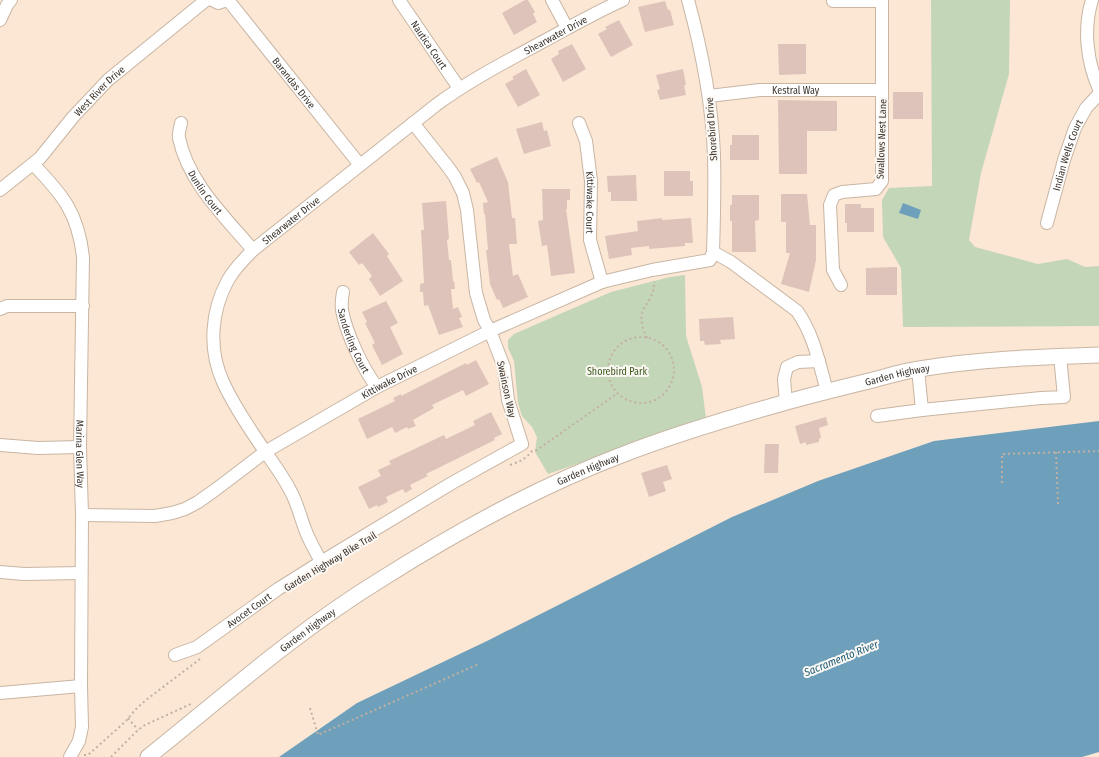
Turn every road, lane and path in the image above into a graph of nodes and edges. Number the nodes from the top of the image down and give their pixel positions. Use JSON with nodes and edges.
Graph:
{"nodes":[{"id":1,"x":11,"y":0,"type":"edge"},
{"id":2,"x":206,"y":0,"type":"edge"},
{"id":3,"x":212,"y":0,"type":"edge"},
{"id":4,"x":228,"y":0,"type":"edge"},
{"id":5,"x":399,"y":0,"type":"edge"},
{"id":6,"x":552,"y":0,"type":"edge"},
{"id":7,"x":623,"y":0,"type":"edge"},
{"id":8,"x":688,"y":0,"type":"edge"},
{"id":9,"x":1092,"y":0,"type":"edge"},
{"id":10,"x":833,"y":1,"type":"dead end"},
{"id":11,"x":882,"y":1,"type":"edge"},
{"id":12,"x":0,"y":20,"type":"edge"},
{"id":13,"x":567,"y":28,"type":"junction"},
{"id":14,"x":459,"y":88,"type":"junction"},
{"id":15,"x":1099,"y":89,"type":"edge"},
{"id":16,"x":882,"y":90,"type":"junction"},
{"id":17,"x":1099,"y":94,"type":"edge"},
{"id":18,"x":709,"y":96,"type":"junction"},
{"id":19,"x":181,"y":123,"type":"dead end"},
{"id":20,"x":413,"y":123,"type":"junction"},
{"id":21,"x":579,"y":123,"type":"dead end"},
{"id":22,"x":32,"y":164,"type":"junction"},
{"id":23,"x":360,"y":165,"type":"junction"},
{"id":24,"x":0,"y":190,"type":"edge"},
{"id":25,"x":1047,"y":223,"type":"dead end"},
{"id":26,"x":253,"y":250,"type":"junction"},
{"id":27,"x":711,"y":256,"type":"junction"},
{"id":28,"x":652,"y":270,"type":"junction"},
{"id":29,"x":602,"y":282,"type":"junction"},
{"id":30,"x":841,"y":285,"type":"dead end"},
{"id":31,"x":343,"y":292,"type":"dead end"},
{"id":32,"x":84,"y":306,"type":"junction"},
{"id":33,"x":0,"y":309,"type":"edge"},
{"id":34,"x":490,"y":332,"type":"junction"},
{"id":35,"x":647,"y":338,"type":"junction"},
{"id":36,"x":1099,"y":355,"type":"edge"},
{"id":37,"x":1060,"y":356,"type":"junction"},
{"id":38,"x":819,"y":361,"type":"junction"},
{"id":39,"x":918,"y":369,"type":"junction"},
{"id":40,"x":377,"y":387,"type":"junction"},
{"id":41,"x":827,"y":391,"type":"junction"},
{"id":42,"x":618,"y":393,"type":"junction"},
{"id":43,"x":786,"y":402,"type":"junction"},
{"id":44,"x":922,"y":410,"type":"junction"},
{"id":45,"x":877,"y":416,"type":"dead end"},
{"id":46,"x":0,"y":445,"type":"edge"},
{"id":47,"x":80,"y":447,"type":"junction"},
{"id":48,"x":1099,"y":451,"type":"edge"},
{"id":49,"x":265,"y":452,"type":"junction"},
{"id":50,"x":1056,"y":452,"type":"junction"},
{"id":51,"x":509,"y":465,"type":"dead end"},
{"id":52,"x":1002,"y":483,"type":"dead end"},
{"id":53,"x":1058,"y":504,"type":"dead end"},
{"id":54,"x":82,"y":515,"type":"junction"},
{"id":55,"x":321,"y":562,"type":"junction"},
{"id":56,"x":0,"y":572,"type":"edge"},
{"id":57,"x":81,"y":573,"type":"junction"},
{"id":58,"x":175,"y":655,"type":"dead end"},
{"id":59,"x":201,"y":658,"type":"dead end"},
{"id":60,"x":479,"y":664,"type":"dead end"},
{"id":61,"x":81,"y":686,"type":"junction"},
{"id":62,"x":0,"y":693,"type":"edge"},
{"id":63,"x":194,"y":703,"type":"dead end"},
{"id":64,"x":310,"y":708,"type":"dead end"},
{"id":65,"x":128,"y":718,"type":"junction"},
{"id":66,"x":138,"y":730,"type":"junction"},
{"id":67,"x":74,"y":756,"type":"edge"},
{"id":68,"x":112,"y":757,"type":"edge"},
{"id":69,"x":148,"y":757,"type":"edge"}],
"edges":[{"from":1,"to":12,"type":"street"},
{"from":2,"to":22,"type":"street","name":"West River Drive"},
{"from":3,"to":4,"type":"street"},
{"from":4,"to":23,"type":"street","name":"Barandas Drive"},
{"from":5,"to":14,"type":"street","name":"Nautica Court"},
{"from":6,"to":13,"type":"street"},
{"from":7,"to":13,"type":"street","name":"Shearwater Drive"},
{"from":8,"to":18,"type":"street","name":"Shorebird Drive"},
{"from":9,"to":15,"type":"street"},
{"from":10,"to":11,"type":"street"},
{"from":11,"to":16,"type":"street","name":"Swallows Nest Lane"},
{"from":13,"to":14,"type":"street","name":"Shearwater Drive"},
{"from":14,"to":20,"type":"street","name":"Shearwater Drive"},
{"from":16,"to":18,"type":"street","name":"Kestral Way"},
{"from":16,"to":30,"type":"street","name":"Swallows Nest Lane"},
{"from":17,"to":25,"type":"street","name":"Indian Wells Court"},
{"from":18,"to":27,"type":"street","name":"Shorebird Drive"},
{"from":19,"to":26,"type":"street","name":"Dunlin Court"},
{"from":20,"to":23,"type":"street","name":"Shearwater Drive"},
{"from":20,"to":34,"type":"street","name":"Swainson Way"},
{"from":21,"to":29,"type":"street","name":"Kittiwake Court"},
{"from":22,"to":24,"type":"street","name":"West River Drive"},
{"from":22,"to":32,"type":"street","name":"Marina Glen Way"},
{"from":23,"to":26,"type":"street","name":"Shearwater Drive"},
{"from":26,"to":49,"type":"street","name":"Shearwater Drive"},
{"from":27,"to":28,"type":"street","name":"Kittiwake Drive"},
{"from":27,"to":38,"type":"street"},
{"from":28,"to":29,"type":"street","name":"Kittiwake Drive"},
{"from":28,"to":35,"type":"path"},
{"from":29,"to":34,"type":"street","name":"Kittiwake Drive"},
{"from":31,"to":40,"type":"street","name":"Sanderling Court"},
{"from":32,"to":33,"type":"street"},
{"from":32,"to":47,"type":"street","name":"Marina Glen Way"},
{"from":34,"to":40,"type":"street","name":"Kittiwake Drive"},
{"from":34,"to":55,"type":"street","name":"Swainson Way"},
{"from":35,"to":42,"type":"path"},
{"from":35,"to":42,"type":"path"},
{"from":36,"to":37,"type":"main road","name":"Garden Highway"},
{"from":37,"to":39,"type":"main road","name":"Garden Highway"},
{"from":37,"to":44,"type":"street"},
{"from":38,"to":41,"type":"street"},
{"from":38,"to":43,"type":"street"},
{"from":39,"to":41,"type":"main road","name":"Garden Highway"},
{"from":39,"to":44,"type":"street"},
{"from":40,"to":49,"type":"street","name":"Kittiwake Drive"},
{"from":41,"to":43,"type":"main road","name":"Garden Highway"},
{"from":42,"to":51,"type":"path"},
{"from":43,"to":69,"type":"main road","name":"Garden Highway"},
{"from":44,"to":45,"type":"street"},
{"from":46,"to":47,"type":"street"},
{"from":47,"to":54,"type":"street","name":"Marina Glen Way"},
{"from":48,"to":50,"type":"path"},
{"from":49,"to":54,"type":"street","name":"Kittiwake Drive"},
{"from":49,"to":55,"type":"street","name":"Shearwater Drive"},
{"from":50,"to":52,"type":"path"},
{"from":50,"to":53,"type":"path"},
{"from":54,"to":57,"type":"street","name":"Marina Glen Way"},
{"from":55,"to":58,"type":"street","name":"Avocet Court"},
{"from":56,"to":57,"type":"street"},
{"from":57,"to":61,"type":"street","name":"Marina Glen Way"},
{"from":59,"to":65,"type":"path"},
{"from":60,"to":64,"type":"path"},
{"from":61,"to":62,"type":"street"},
{"from":61,"to":67,"type":"street","name":"Marina Glen Way"},
{"from":63,"to":66,"type":"path"},
{"from":65,"to":66,"type":"path"},
{"from":65,"to":67,"type":"path"},
{"from":66,"to":68,"type":"path"}]}
